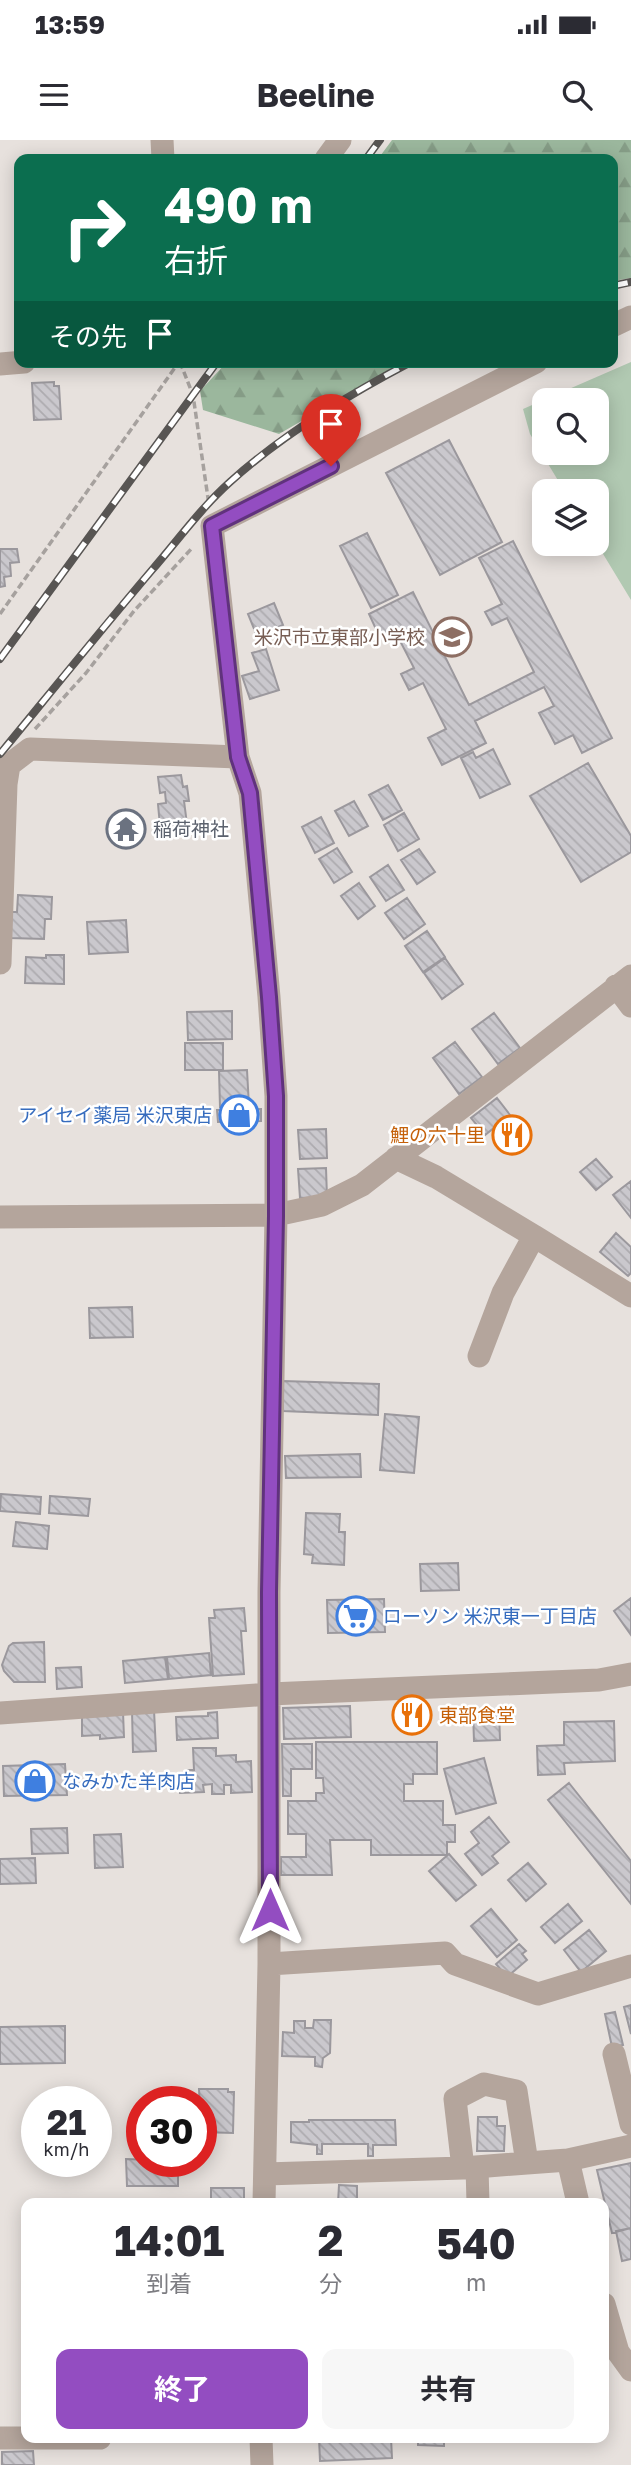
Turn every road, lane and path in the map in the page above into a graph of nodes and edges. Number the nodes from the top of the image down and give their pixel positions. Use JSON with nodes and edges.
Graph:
{"nodes":[{"id":1,"x":175,"y":368,"type":"edge"},
{"id":2,"x":182,"y":368,"type":"edge"},
{"id":3,"x":524,"y":368,"type":"edge"},
{"id":4,"x":212,"y":526,"type":"junction"},
{"id":5,"x":0,"y":614,"type":"edge"},
{"id":6,"x":34,"y":730,"type":"dead end"},
{"id":7,"x":238,"y":757,"type":"junction"},
{"id":8,"x":0,"y":963,"type":"edge"},
{"id":9,"x":624,"y":981,"type":"edge"},
{"id":10,"x":631,"y":1006,"type":"edge"},
{"id":11,"x":396,"y":1158,"type":"junction"},
{"id":12,"x":276,"y":1216,"type":"junction"},
{"id":13,"x":0,"y":1217,"type":"edge"},
{"id":14,"x":534,"y":1236,"type":"junction"},
{"id":15,"x":631,"y":1296,"type":"edge"},
{"id":16,"x":480,"y":1356,"type":"dead end"},
{"id":17,"x":631,"y":1674,"type":"edge"},
{"id":18,"x":270,"y":1694,"type":"junction"},
{"id":19,"x":0,"y":1713,"type":"edge"},
{"id":20,"x":269,"y":1964,"type":"junction"},
{"id":21,"x":631,"y":1966,"type":"edge"},
{"id":22,"x":614,"y":2054,"type":"dead end"},
{"id":23,"x":631,"y":2124,"type":"edge"},
{"id":24,"x":631,"y":2146,"type":"edge"},
{"id":25,"x":568,"y":2160,"type":"junction"},
{"id":26,"x":527,"y":2163,"type":"junction"},
{"id":27,"x":470,"y":2167,"type":"junction"},
{"id":28,"x":265,"y":2174,"type":"junction"},
{"id":29,"x":264,"y":2198,"type":"edge"},
{"id":30,"x":477,"y":2198,"type":"edge"},
{"id":31,"x":577,"y":2198,"type":"edge"},
{"id":32,"x":609,"y":2321,"type":"edge"},
{"id":33,"x":631,"y":2370,"type":"edge"},
{"id":34,"x":0,"y":2438,"type":"edge"},
{"id":35,"x":21,"y":2438,"type":"edge"},
{"id":36,"x":261,"y":2443,"type":"edge"},
{"id":37,"x":262,"y":2465,"type":"edge"}],
"edges":[{"from":1,"to":5,"type":"path"},
{"from":2,"to":4,"type":"path"},
{"from":3,"to":4,"type":"street"},
{"from":4,"to":6,"type":"path"},
{"from":4,"to":7,"type":"street"},
{"from":7,"to":8,"type":"street"},
{"from":7,"to":12,"type":"street"},
{"from":9,"to":10,"type":"street"},
{"from":9,"to":11,"type":"street"},
{"from":11,"to":12,"type":"street"},
{"from":11,"to":14,"type":"street"},
{"from":12,"to":13,"type":"street"},
{"from":12,"to":18,"type":"street"},
{"from":14,"to":15,"type":"street"},
{"from":14,"to":16,"type":"street"},
{"from":17,"to":18,"type":"street"},
{"from":18,"to":19,"type":"street"},
{"from":18,"to":20,"type":"street"},
{"from":20,"to":21,"type":"street"},
{"from":20,"to":28,"type":"street"},
{"from":22,"to":23,"type":"street"},
{"from":24,"to":25,"type":"street"},
{"from":25,"to":26,"type":"street"},
{"from":25,"to":31,"type":"street"},
{"from":26,"to":27,"type":"street"},
{"from":26,"to":27,"type":"street"},
{"from":27,"to":28,"type":"street"},
{"from":27,"to":30,"type":"street"},
{"from":28,"to":29,"type":"street"},
{"from":32,"to":33,"type":"street"},
{"from":34,"to":35,"type":"street"},
{"from":36,"to":37,"type":"street"}]}
